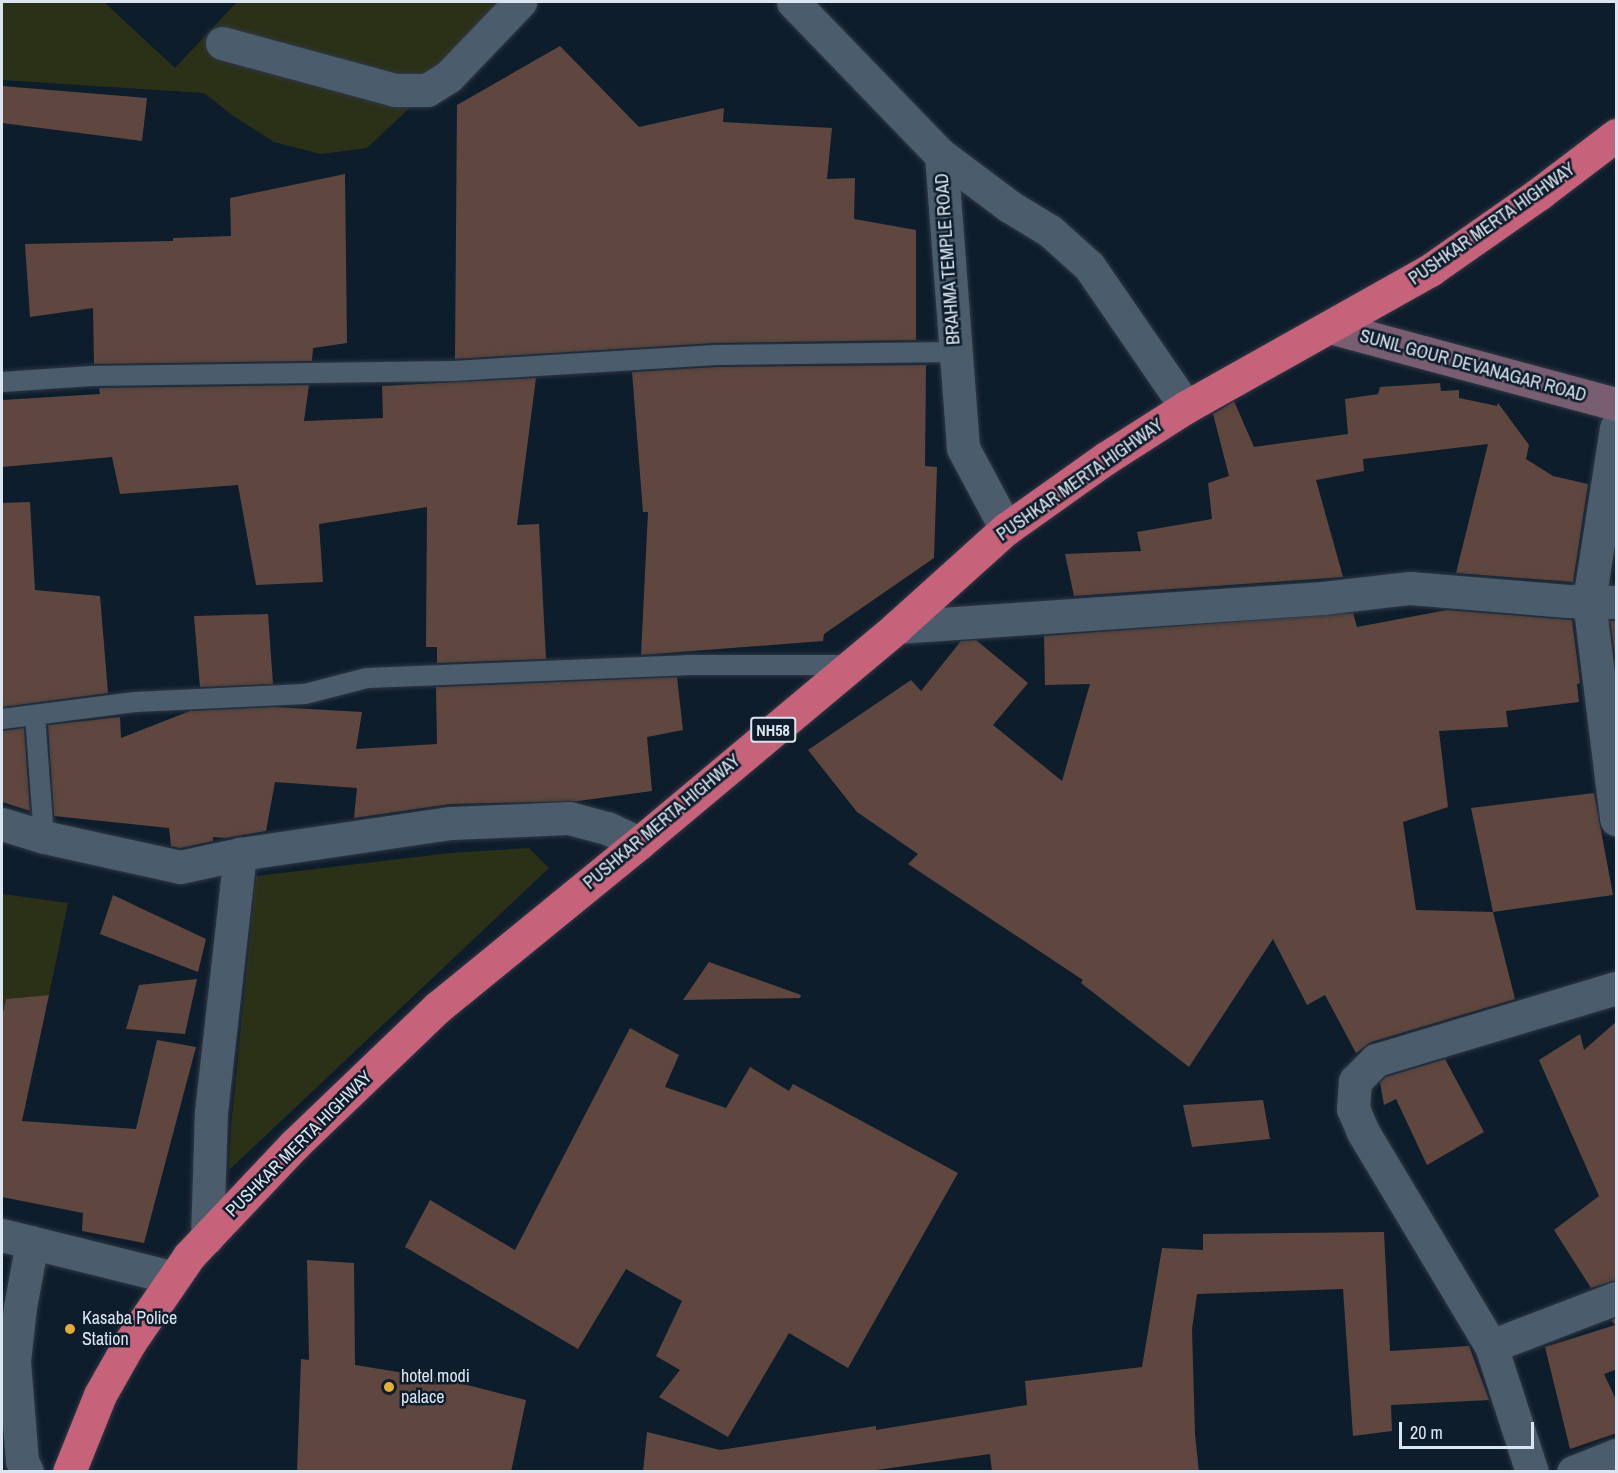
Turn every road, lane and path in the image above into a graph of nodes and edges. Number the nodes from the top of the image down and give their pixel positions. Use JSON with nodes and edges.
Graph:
{"nodes":[{"id":1,"x":520,"y":2,"type":"edge"},
{"id":2,"x":793,"y":2,"type":"edge"},
{"id":3,"x":222,"y":43,"type":"dead end"},
{"id":4,"x":1617,"y":135,"type":"edge"},
{"id":5,"x":941,"y":155,"type":"junction"},
{"id":6,"x":1330,"y":327,"type":"junction"},
{"id":7,"x":954,"y":352,"type":"junction"},
{"id":8,"x":2,"y":382,"type":"edge"},
{"id":9,"x":1617,"y":404,"type":"edge"},
{"id":10,"x":1186,"y":407,"type":"junction"},
{"id":11,"x":1617,"y":428,"type":"edge"},
{"id":12,"x":1006,"y":529,"type":"junction"},
{"id":13,"x":1603,"y":602,"type":"edge"},
{"id":14,"x":897,"y":627,"type":"junction"},
{"id":15,"x":851,"y":665,"type":"junction"},
{"id":16,"x":35,"y":715,"type":"junction"},
{"id":17,"x":2,"y":719,"type":"edge"},
{"id":18,"x":1617,"y":819,"type":"edge"},
{"id":19,"x":2,"y":824,"type":"edge"},
{"id":20,"x":44,"y":837,"type":"junction"},
{"id":21,"x":639,"y":843,"type":"junction"},
{"id":22,"x":240,"y":854,"type":"junction"},
{"id":23,"x":1617,"y":988,"type":"edge"},
{"id":24,"x":207,"y":1238,"type":"junction"},
{"id":25,"x":17,"y":1239,"type":"edge"},
{"id":26,"x":174,"y":1278,"type":"junction"},
{"id":27,"x":1617,"y":1298,"type":"edge"},
{"id":28,"x":1491,"y":1346,"type":"junction"},
{"id":29,"x":8,"y":1360,"type":"edge"},
{"id":30,"x":1617,"y":1455,"type":"edge"},
{"id":31,"x":27,"y":1472,"type":"edge"},
{"id":32,"x":69,"y":1472,"type":"edge"},
{"id":33,"x":1532,"y":1472,"type":"edge"},
{"id":34,"x":1573,"y":1472,"type":"edge"}],
"edges":[{"from":1,"to":3,"type":"street"},
{"from":2,"to":5,"type":"street","name":"BRAHMA TEMPLE ROAD"},
{"from":4,"to":6,"type":"highway","name":"PUSHKAR MERTA HIGHWAY","number":"NH58"},
{"from":5,"to":7,"type":"street","name":"BRAHMA TEMPLE ROAD"},
{"from":5,"to":10,"type":"street"},
{"from":6,"to":9,"type":"main road","name":"SUNIL GOUR DEVANAGAR ROAD"},
{"from":6,"to":10,"type":"highway","name":"PUSHKAR MERTA HIGHWAY","number":"NH58"},
{"from":7,"to":8,"type":"lane"},
{"from":7,"to":12,"type":"street","name":"BRAHMA TEMPLE ROAD"},
{"from":10,"to":12,"type":"highway","name":"PUSHKAR MERTA HIGHWAY","number":"NH58"},
{"from":11,"to":13,"type":"street"},
{"from":12,"to":14,"type":"highway","name":"PUSHKAR MERTA HIGHWAY","number":"NH58"},
{"from":13,"to":14,"type":"street"},
{"from":13,"to":18,"type":"street"},
{"from":14,"to":15,"type":"highway","name":"PUSHKAR MERTA HIGHWAY","number":"NH58"},
{"from":15,"to":16,"type":"lane"},
{"from":15,"to":21,"type":"highway","name":"PUSHKAR MERTA HIGHWAY","number":"NH58"},
{"from":16,"to":17,"type":"lane"},
{"from":16,"to":20,"type":"lane"},
{"from":19,"to":20,"type":"street"},
{"from":20,"to":22,"type":"street"},
{"from":21,"to":22,"type":"street"},
{"from":21,"to":24,"type":"highway","name":"PUSHKAR MERTA HIGHWAY","number":"NH58"},
{"from":22,"to":24,"type":"street"},
{"from":23,"to":28,"type":"street"},
{"from":24,"to":26,"type":"highway","name":"PUSHKAR MERTA HIGHWAY","number":"NH58"},
{"from":25,"to":26,"type":"street"},
{"from":25,"to":29,"type":"street"},
{"from":26,"to":32,"type":"highway","name":"PUSHKAR MERTA HIGHWAY","number":"NH58"},
{"from":27,"to":28,"type":"street"},
{"from":28,"to":33,"type":"street"},
{"from":29,"to":31,"type":"street"},
{"from":30,"to":34,"type":"street"}]}
